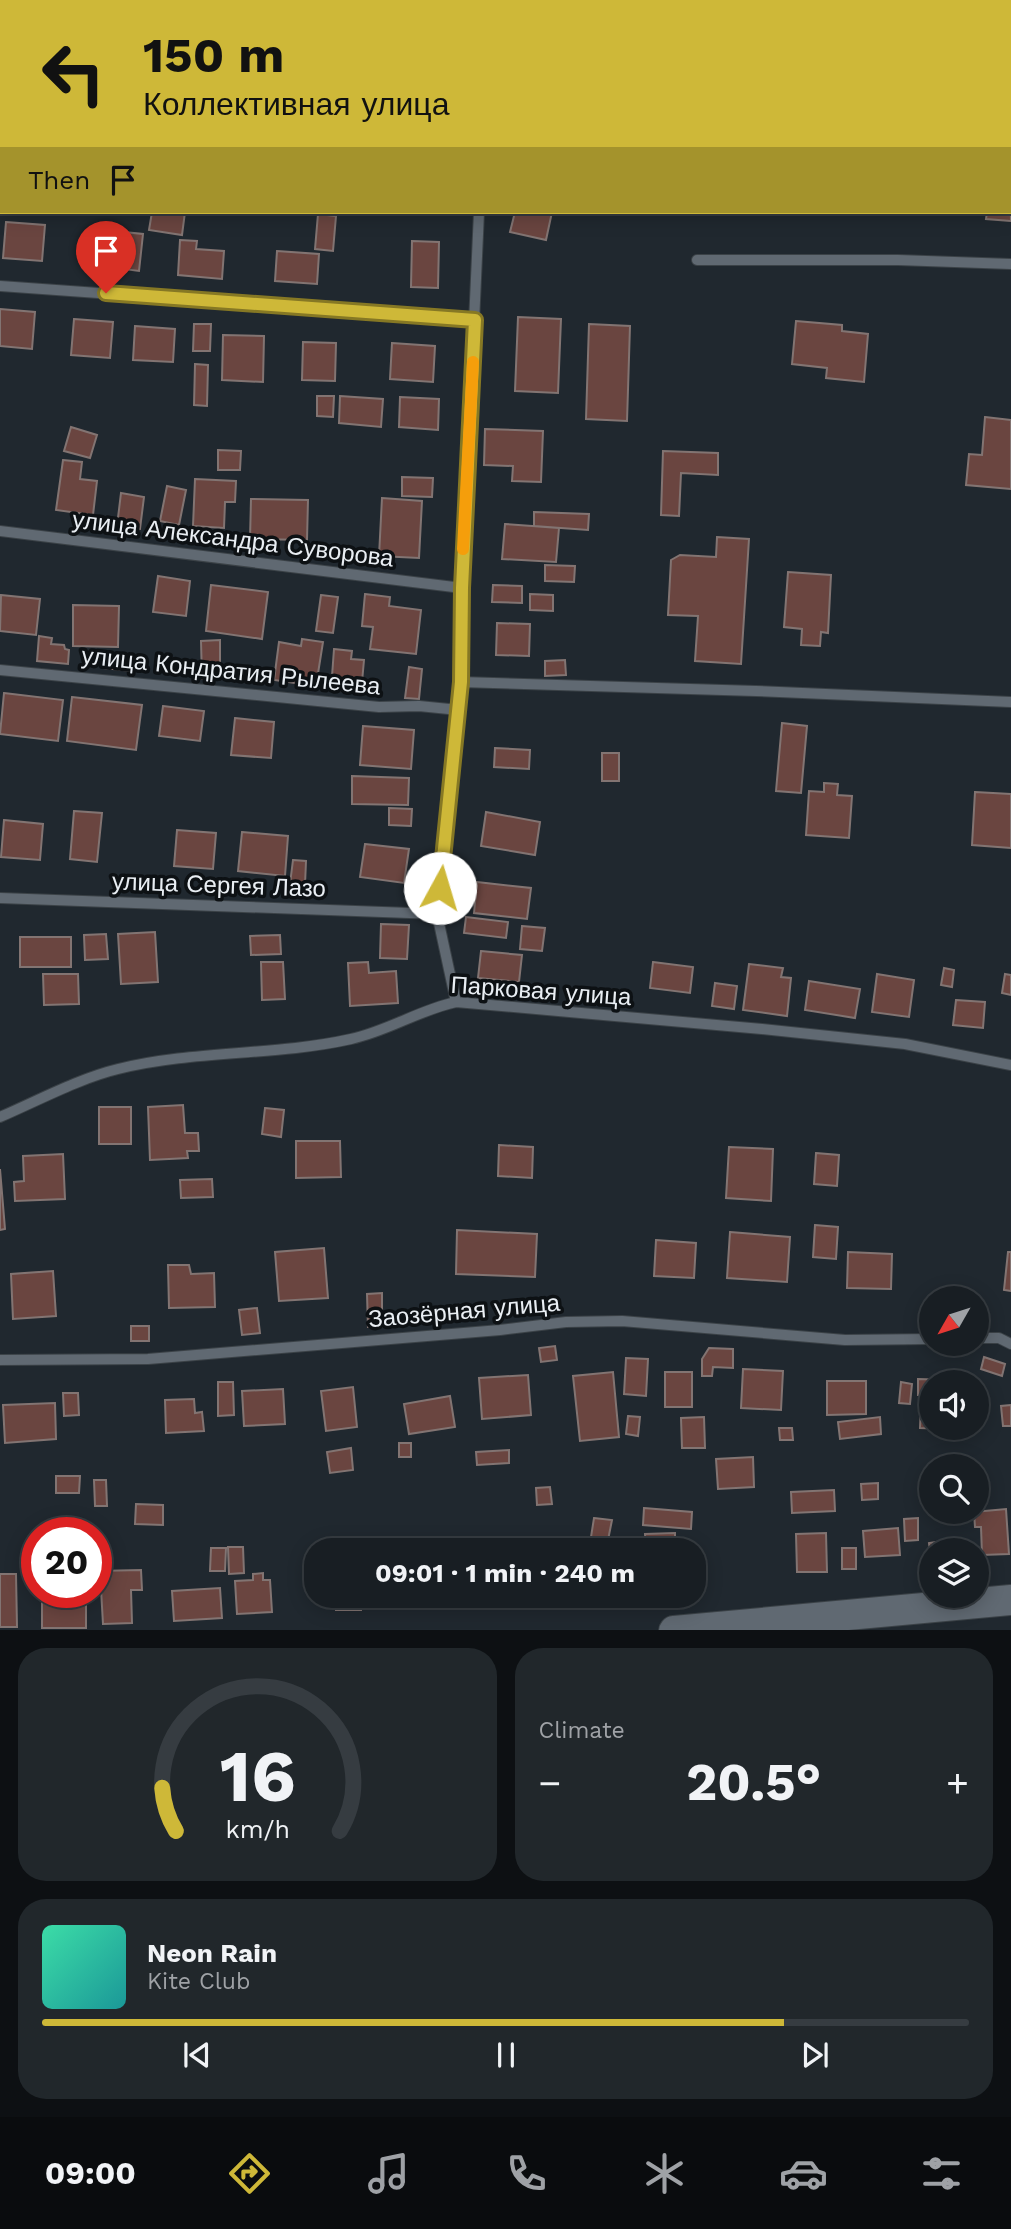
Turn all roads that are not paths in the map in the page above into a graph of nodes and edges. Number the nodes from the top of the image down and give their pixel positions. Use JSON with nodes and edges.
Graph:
{"nodes":[{"id":1,"x":479,"y":214,"type":"edge"},
{"id":2,"x":696,"y":260,"type":"dead end"},
{"id":3,"x":1011,"y":264,"type":"edge"},
{"id":4,"x":0,"y":286,"type":"edge"},
{"id":5,"x":475,"y":320,"type":"junction"},
{"id":6,"x":0,"y":531,"type":"edge"},
{"id":7,"x":462,"y":588,"type":"junction"},
{"id":8,"x":0,"y":670,"type":"edge"},
{"id":9,"x":461,"y":682,"type":"junction"},
{"id":10,"x":1011,"y":702,"type":"edge"},
{"id":11,"x":458,"y":710,"type":"junction"},
{"id":12,"x":0,"y":898,"type":"edge"},
{"id":13,"x":437,"y":914,"type":"junction"},
{"id":14,"x":456,"y":1002,"type":"junction"},
{"id":15,"x":1011,"y":1065,"type":"edge"},
{"id":16,"x":0,"y":1117,"type":"edge"},
{"id":17,"x":989,"y":1338,"type":"edge"},
{"id":18,"x":919,"y":1339,"type":"edge"},
{"id":19,"x":1011,"y":1344,"type":"edge"},
{"id":20,"x":0,"y":1360,"type":"edge"},
{"id":21,"x":1011,"y":1600,"type":"edge"},
{"id":22,"x":674,"y":1630,"type":"edge"}],
"edges":[{"from":1,"to":5,"type":"lane"},
{"from":2,"to":3,"type":"lane"},
{"from":4,"to":5,"type":"lane"},
{"from":5,"to":7,"type":"lane"},
{"from":6,"to":7,"type":"lane","name":"улица Александра Суворова"},
{"from":7,"to":9,"type":"lane"},
{"from":8,"to":11,"type":"lane","name":"улица Кондратия Рылеева"},
{"from":9,"to":10,"type":"lane"},
{"from":9,"to":11,"type":"lane"},
{"from":11,"to":13,"type":"lane"},
{"from":12,"to":13,"type":"lane","name":"улица Сергея Лазо"},
{"from":13,"to":14,"type":"lane"},
{"from":14,"to":15,"type":"lane","name":"Парковая улица"},
{"from":14,"to":16,"type":"lane","name":"Парковая улица"},
{"from":17,"to":19,"type":"lane"},
{"from":18,"to":20,"type":"lane","name":"Заозёрная улица"},
{"from":21,"to":22,"type":"street"}]}
